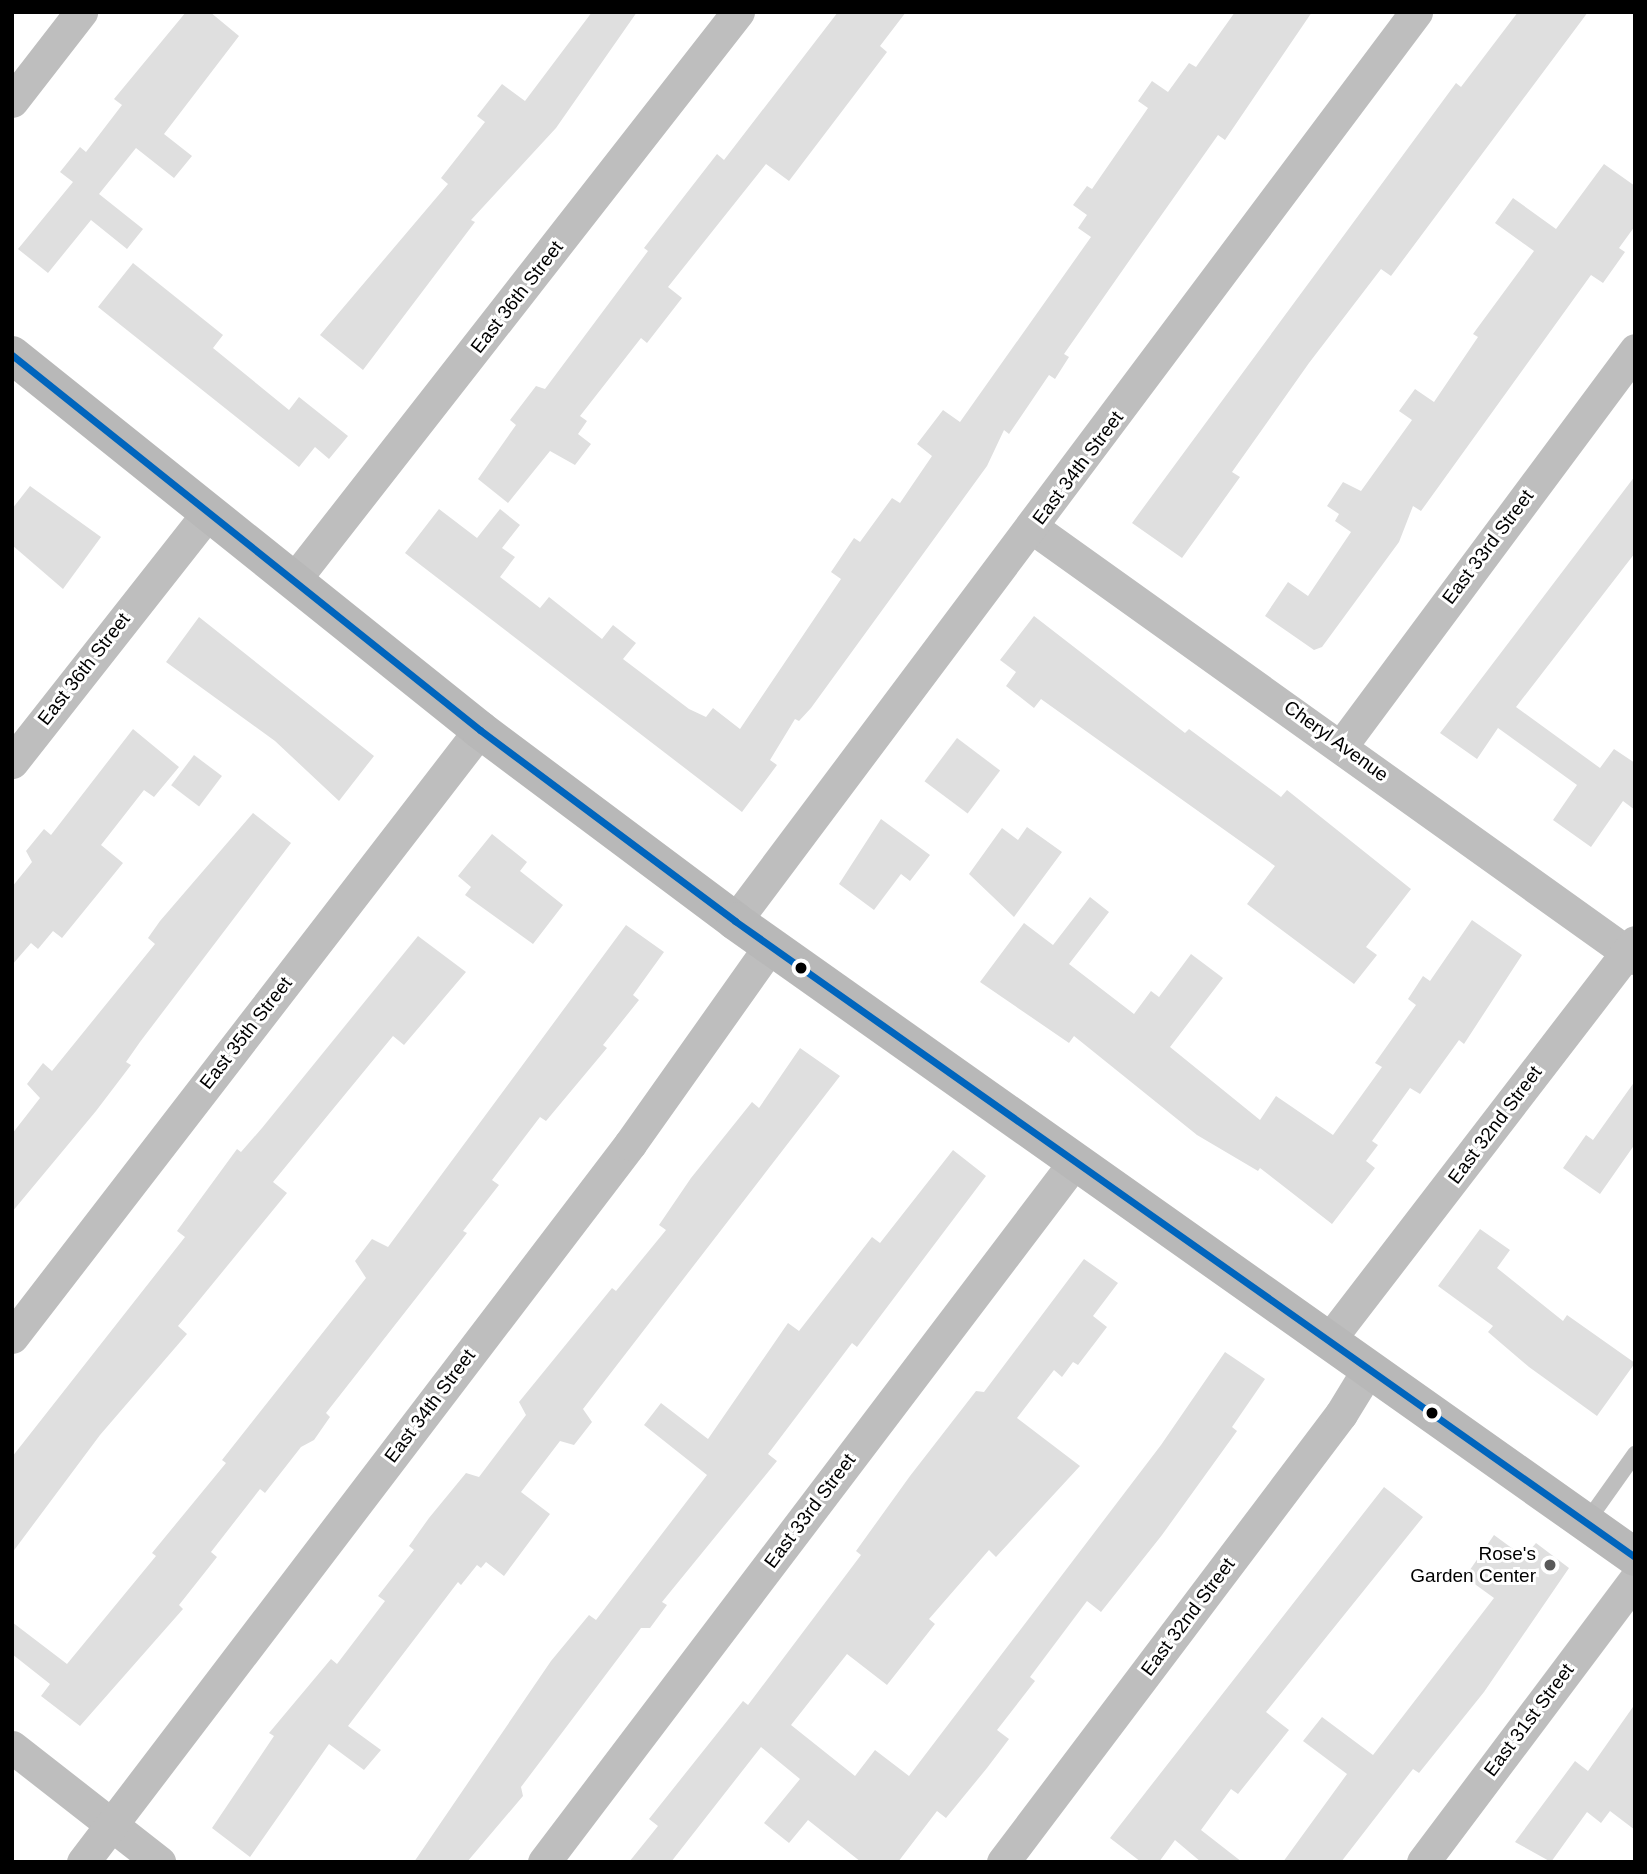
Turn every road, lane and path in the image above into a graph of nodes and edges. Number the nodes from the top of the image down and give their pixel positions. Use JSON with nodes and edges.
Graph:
{"nodes":[{"id":1,"x":81,"y":12,"type":"edge"},
{"id":2,"x":738,"y":12,"type":"edge"},
{"id":3,"x":1416,"y":12,"type":"edge"},
{"id":4,"x":12,"y":101,"type":"edge"},
{"id":5,"x":1635,"y":350,"type":"edge"},
{"id":6,"x":12,"y":355,"type":"edge"},
{"id":7,"x":209,"y":512,"type":"junction"},
{"id":8,"x":1033,"y":528,"type":"junction"},
{"id":9,"x":294,"y":580,"type":"junction"},
{"id":10,"x":480,"y":730,"type":"junction"},
{"id":11,"x":1342,"y":745,"type":"junction"},
{"id":12,"x":12,"y":762,"type":"edge"},
{"id":13,"x":735,"y":921,"type":"junction"},
{"id":14,"x":771,"y":945,"type":"junction"},
{"id":15,"x":1632,"y":951,"type":"edge"},
{"id":16,"x":1076,"y":1160,"type":"junction"},
{"id":17,"x":12,"y":1336,"type":"edge"},
{"id":18,"x":1329,"y":1340,"type":"junction"},
{"id":19,"x":1368,"y":1370,"type":"junction"},
{"id":20,"x":1635,"y":1454,"type":"edge"},
{"id":21,"x":1586,"y":1522,"type":"junction"},
{"id":22,"x":1635,"y":1557,"type":"edge"},
{"id":23,"x":1635,"y":1580,"type":"edge"},
{"id":24,"x":12,"y":1747,"type":"edge"},
{"id":25,"x":110,"y":1824,"type":"junction"},
{"id":26,"x":83,"y":1862,"type":"edge"},
{"id":27,"x":159,"y":1862,"type":"edge"},
{"id":28,"x":544,"y":1862,"type":"edge"},
{"id":29,"x":1003,"y":1862,"type":"edge"},
{"id":30,"x":1423,"y":1862,"type":"edge"}],
"edges":[{"from":1,"to":4,"type":"street"},
{"from":2,"to":9,"type":"street","name":"East 36th Street"},
{"from":3,"to":8,"type":"street","name":"East 34th Street"},
{"from":5,"to":11,"type":"street","name":"East 33rd Street"},
{"from":6,"to":7,"type":"main road"},
{"from":7,"to":9,"type":"main road"},
{"from":7,"to":12,"type":"street","name":"East 36th Street"},
{"from":8,"to":11,"type":"street","name":"Cheryl Avenue"},
{"from":8,"to":13,"type":"street","name":"East 34th Street"},
{"from":9,"to":10,"type":"main road"},
{"from":10,"to":13,"type":"main road"},
{"from":10,"to":17,"type":"street","name":"East 35th Street"},
{"from":11,"to":15,"type":"street","name":"Cheryl Avenue"},
{"from":13,"to":14,"type":"main road"},
{"from":14,"to":16,"type":"main road"},
{"from":14,"to":25,"type":"street","name":"East 34th Street"},
{"from":15,"to":18,"type":"street","name":"East 32nd Street"},
{"from":16,"to":18,"type":"main road"},
{"from":16,"to":28,"type":"street","name":"East 33rd Street"},
{"from":18,"to":19,"type":"main road"},
{"from":19,"to":21,"type":"main road"},
{"from":19,"to":29,"type":"street","name":"East 32nd Street"},
{"from":20,"to":21,"type":"lane"},
{"from":21,"to":22,"type":"main road"},
{"from":23,"to":30,"type":"street","name":"East 31st Street"},
{"from":24,"to":25,"type":"street"},
{"from":25,"to":26,"type":"street","name":"East 34th Street"},
{"from":25,"to":27,"type":"street"}]}
